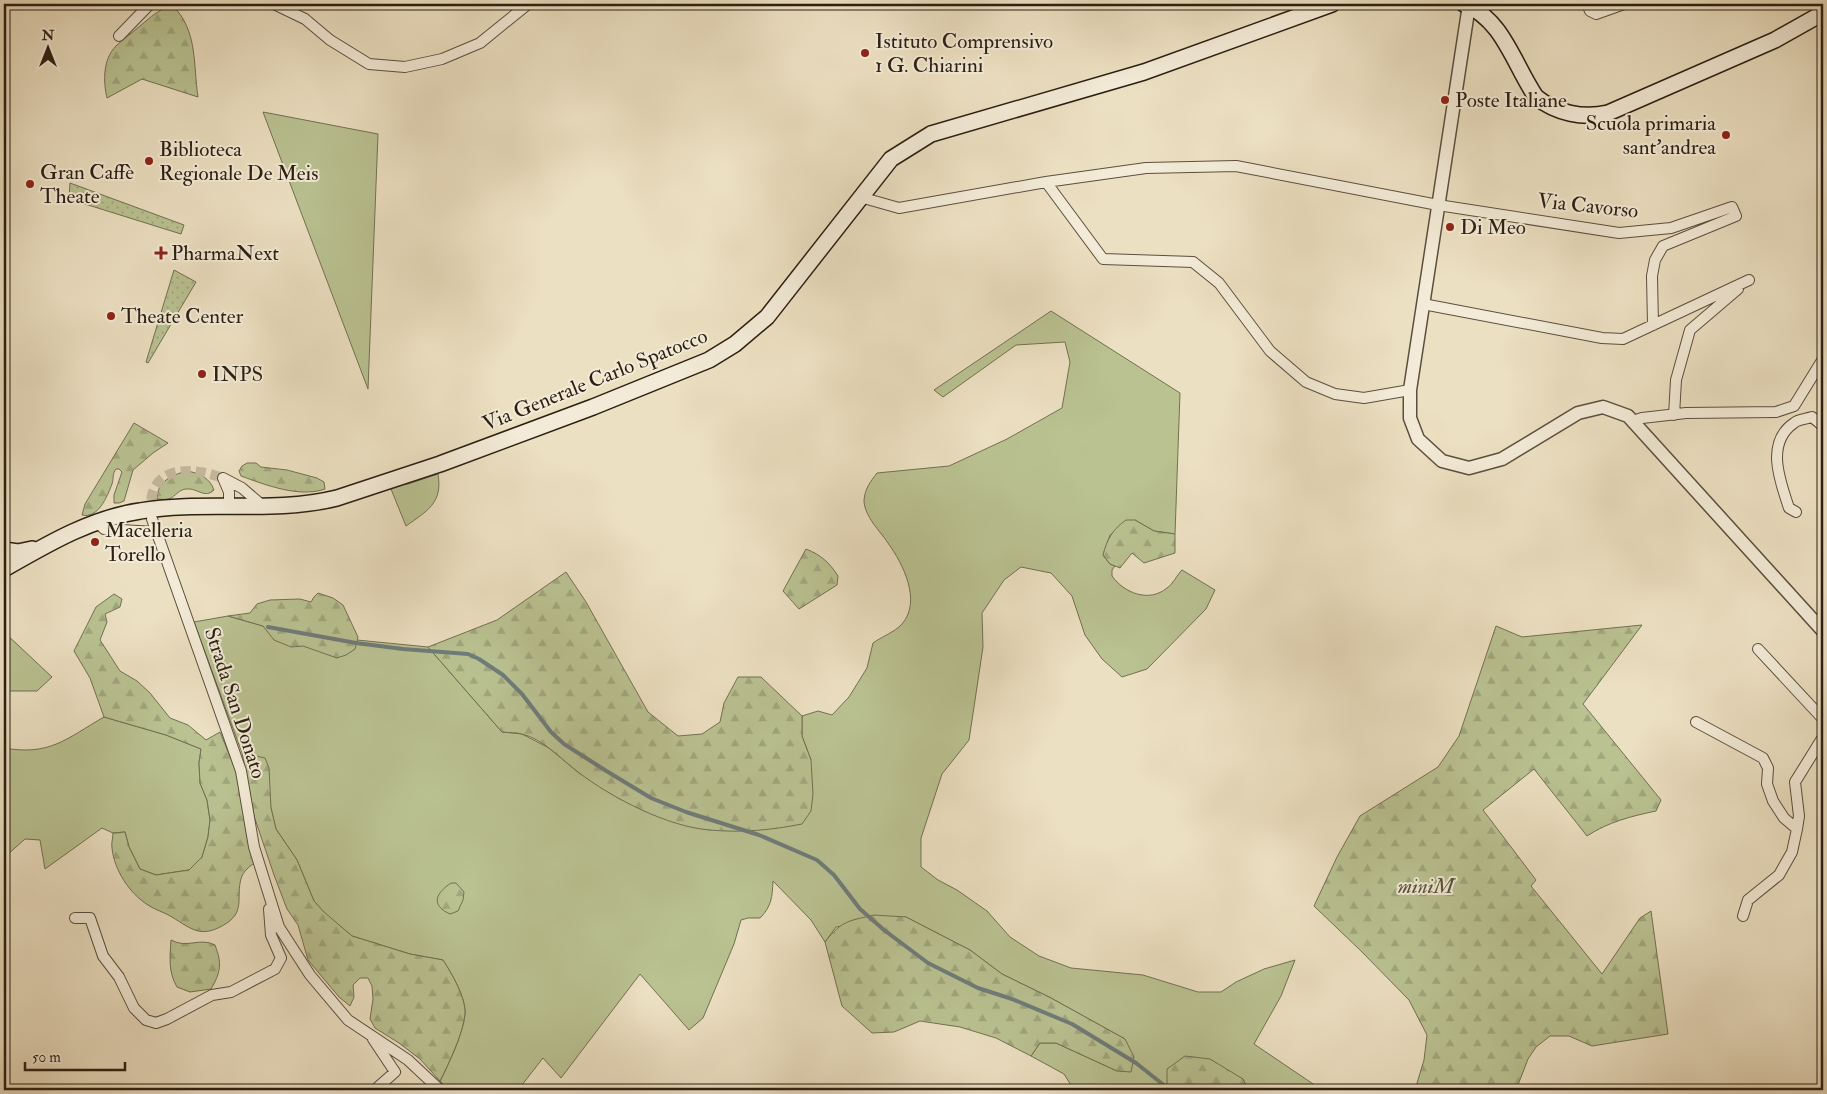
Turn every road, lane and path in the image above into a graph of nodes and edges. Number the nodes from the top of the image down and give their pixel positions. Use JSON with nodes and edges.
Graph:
{"nodes":[{"id":1,"x":150,"y":4,"type":"edge"},
{"id":2,"x":274,"y":4,"type":"edge"},
{"id":3,"x":528,"y":4,"type":"edge"},
{"id":4,"x":1332,"y":4,"type":"edge"},
{"id":5,"x":1587,"y":4,"type":"edge"},
{"id":6,"x":1624,"y":4,"type":"edge"},
{"id":7,"x":1466,"y":5,"type":"edge"},
{"id":8,"x":1823,"y":13,"type":"edge"},
{"id":9,"x":119,"y":36,"type":"dead end"},
{"id":10,"x":1046,"y":182,"type":"junction"},
{"id":11,"x":860,"y":197,"type":"junction"},
{"id":12,"x":1438,"y":205,"type":"junction"},
{"id":13,"x":1423,"y":304,"type":"junction"},
{"id":14,"x":1653,"y":325,"type":"junction"},
{"id":15,"x":1823,"y":359,"type":"edge"},
{"id":16,"x":1410,"y":390,"type":"junction"},
{"id":17,"x":1674,"y":415,"type":"junction"},
{"id":18,"x":1633,"y":421,"type":"junction"},
{"id":19,"x":1823,"y":426,"type":"edge"},
{"id":20,"x":263,"y":506,"type":"junction"},
{"id":21,"x":229,"y":507,"type":"junction"},
{"id":22,"x":1796,"y":512,"type":"dead end"},
{"id":23,"x":152,"y":519,"type":"tunnel mouth"},
{"id":24,"x":97,"y":522,"type":"junction"},
{"id":25,"x":155,"y":532,"type":"junction"},
{"id":26,"x":43,"y":546,"type":"junction"},
{"id":27,"x":4,"y":550,"type":"edge"},
{"id":28,"x":4,"y":569,"type":"edge"},
{"id":29,"x":1823,"y":631,"type":"edge"},
{"id":30,"x":1758,"y":649,"type":"dead end"},
{"id":31,"x":1823,"y":719,"type":"edge"},
{"id":32,"x":1696,"y":722,"type":"dead end"},
{"id":33,"x":1823,"y":737,"type":"edge"},
{"id":34,"x":1796,"y":830,"type":"junction"},
{"id":35,"x":267,"y":888,"type":"junction"},
{"id":36,"x":1742,"y":916,"type":"dead end"},
{"id":37,"x":75,"y":918,"type":"dead end"},
{"id":38,"x":369,"y":1034,"type":"junction"},
{"id":39,"x":378,"y":1090,"type":"edge"},
{"id":40,"x":440,"y":1090,"type":"edge"}],
"edges":[{"from":1,"to":9,"type":"street"},
{"from":2,"to":3,"type":"street"},
{"from":4,"to":11,"type":"main road","name":"Via Generale Carlo Spatocco"},
{"from":5,"to":6,"type":"street"},
{"from":7,"to":8,"type":"main road"},
{"from":7,"to":12,"type":"street"},
{"from":10,"to":11,"type":"street","name":"Via Cavorso"},
{"from":10,"to":12,"type":"street","name":"Via Cavorso"},
{"from":10,"to":16,"type":"street"},
{"from":11,"to":20,"type":"main road","name":"Via Generale Carlo Spatocco"},
{"from":12,"to":13,"type":"street"},
{"from":12,"to":14,"type":"street","name":"Via Cavorso"},
{"from":13,"to":14,"type":"street"},
{"from":13,"to":16,"type":"street"},
{"from":14,"to":17,"type":"street"},
{"from":15,"to":17,"type":"street"},
{"from":16,"to":18,"type":"street"},
{"from":17,"to":18,"type":"street"},
{"from":18,"to":29,"type":"street"},
{"from":19,"to":22,"type":"street"},
{"from":20,"to":21,"type":"main road","name":"Via Generale Carlo Spatocco"},
{"from":20,"to":21,"type":"street"},
{"from":21,"to":24,"type":"main road","name":"Via Generale Carlo Spatocco"},
{"from":23,"to":25,"type":"street","name":"Strada San Donato"},
{"from":24,"to":25,"type":"street"},
{"from":24,"to":26,"type":"main road","name":"Via Generale Carlo Spatocco"},
{"from":25,"to":35,"type":"street","name":"Strada San Donato"},
{"from":26,"to":27,"type":"main road","name":"Via Generale Carlo Spatocco"},
{"from":26,"to":28,"type":"main road","name":"Via Generale Carlo Spatocco"},
{"from":30,"to":31,"type":"street"},
{"from":32,"to":34,"type":"street"},
{"from":33,"to":34,"type":"street"},
{"from":34,"to":36,"type":"street"},
{"from":35,"to":37,"type":"street","name":"Strada San Donato"},
{"from":35,"to":38,"type":"street","name":"Strada San Donato"},
{"from":38,"to":39,"type":"street","name":"Strada San Donato"},
{"from":38,"to":40,"type":"street","name":"Strada San Donato"}]}
